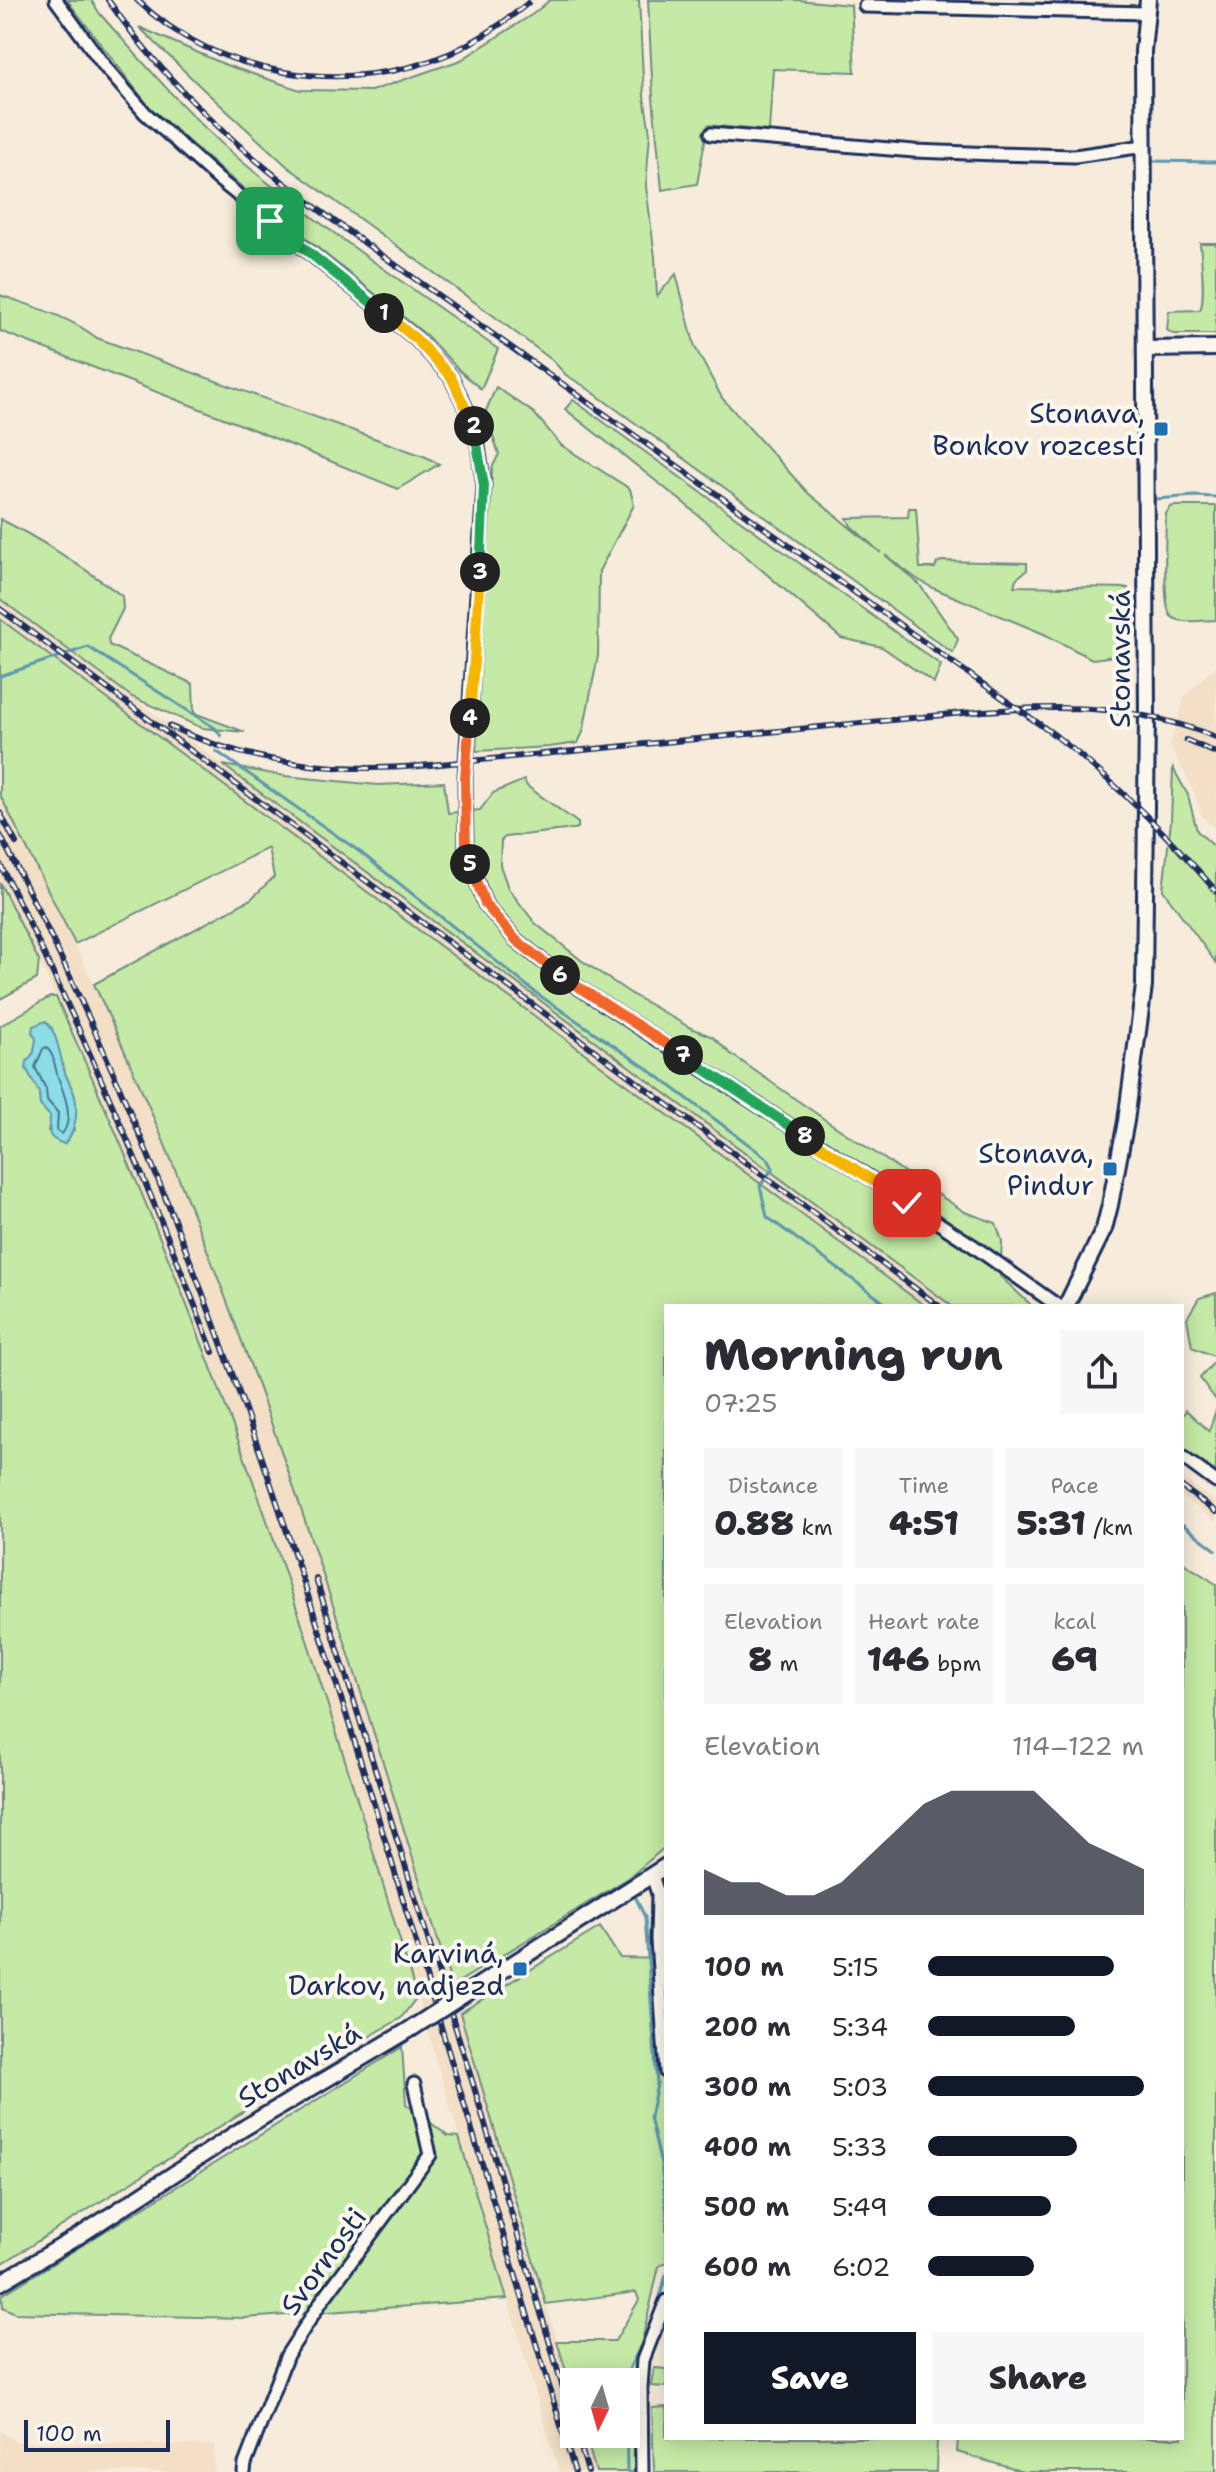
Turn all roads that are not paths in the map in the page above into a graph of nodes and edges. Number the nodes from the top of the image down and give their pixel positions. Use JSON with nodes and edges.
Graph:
{"nodes":[{"id":1,"x":56,"y":0,"type":"edge"},
{"id":2,"x":865,"y":6,"type":"dead end"},
{"id":3,"x":1146,"y":6,"type":"edge"},
{"id":4,"x":711,"y":134,"type":"dead end"},
{"id":5,"x":1144,"y":146,"type":"junction"},
{"id":6,"x":1216,"y":348,"type":"edge"},
{"id":7,"x":1145,"y":349,"type":"junction"},
{"id":8,"x":1055,"y":1304,"type":"edge"},
{"id":9,"x":1067,"y":1304,"type":"edge"},
{"id":10,"x":1184,"y":1458,"type":"edge"},
{"id":11,"x":1216,"y":1482,"type":"edge"},
{"id":12,"x":664,"y":1867,"type":"edge"},
{"id":13,"x":652,"y":1875,"type":"junction"},
{"id":14,"x":664,"y":2043,"type":"edge"},
{"id":15,"x":414,"y":2084,"type":"dead end"},
{"id":16,"x":0,"y":2283,"type":"edge"},
{"id":17,"x":664,"y":2306,"type":"edge"},
{"id":18,"x":244,"y":2472,"type":"edge"},
{"id":19,"x":642,"y":2472,"type":"edge"}],
"edges":[{"from":1,"to":8,"type":"street"},
{"from":2,"to":3,"type":"street"},
{"from":3,"to":5,"type":"street","name":"Stonavská"},
{"from":4,"to":5,"type":"street"},
{"from":5,"to":7,"type":"street","name":"Stonavská"},
{"from":6,"to":7,"type":"street"},
{"from":7,"to":9,"type":"street","name":"Stonavská"},
{"from":10,"to":11,"type":"street"},
{"from":12,"to":13,"type":"street","name":"Stonavská"},
{"from":13,"to":14,"type":"street"},
{"from":13,"to":16,"type":"street","name":"Stonavská","bridge":true},
{"from":15,"to":18,"type":"street","name":"Svornosti"},
{"from":17,"to":19,"type":"street"}]}
